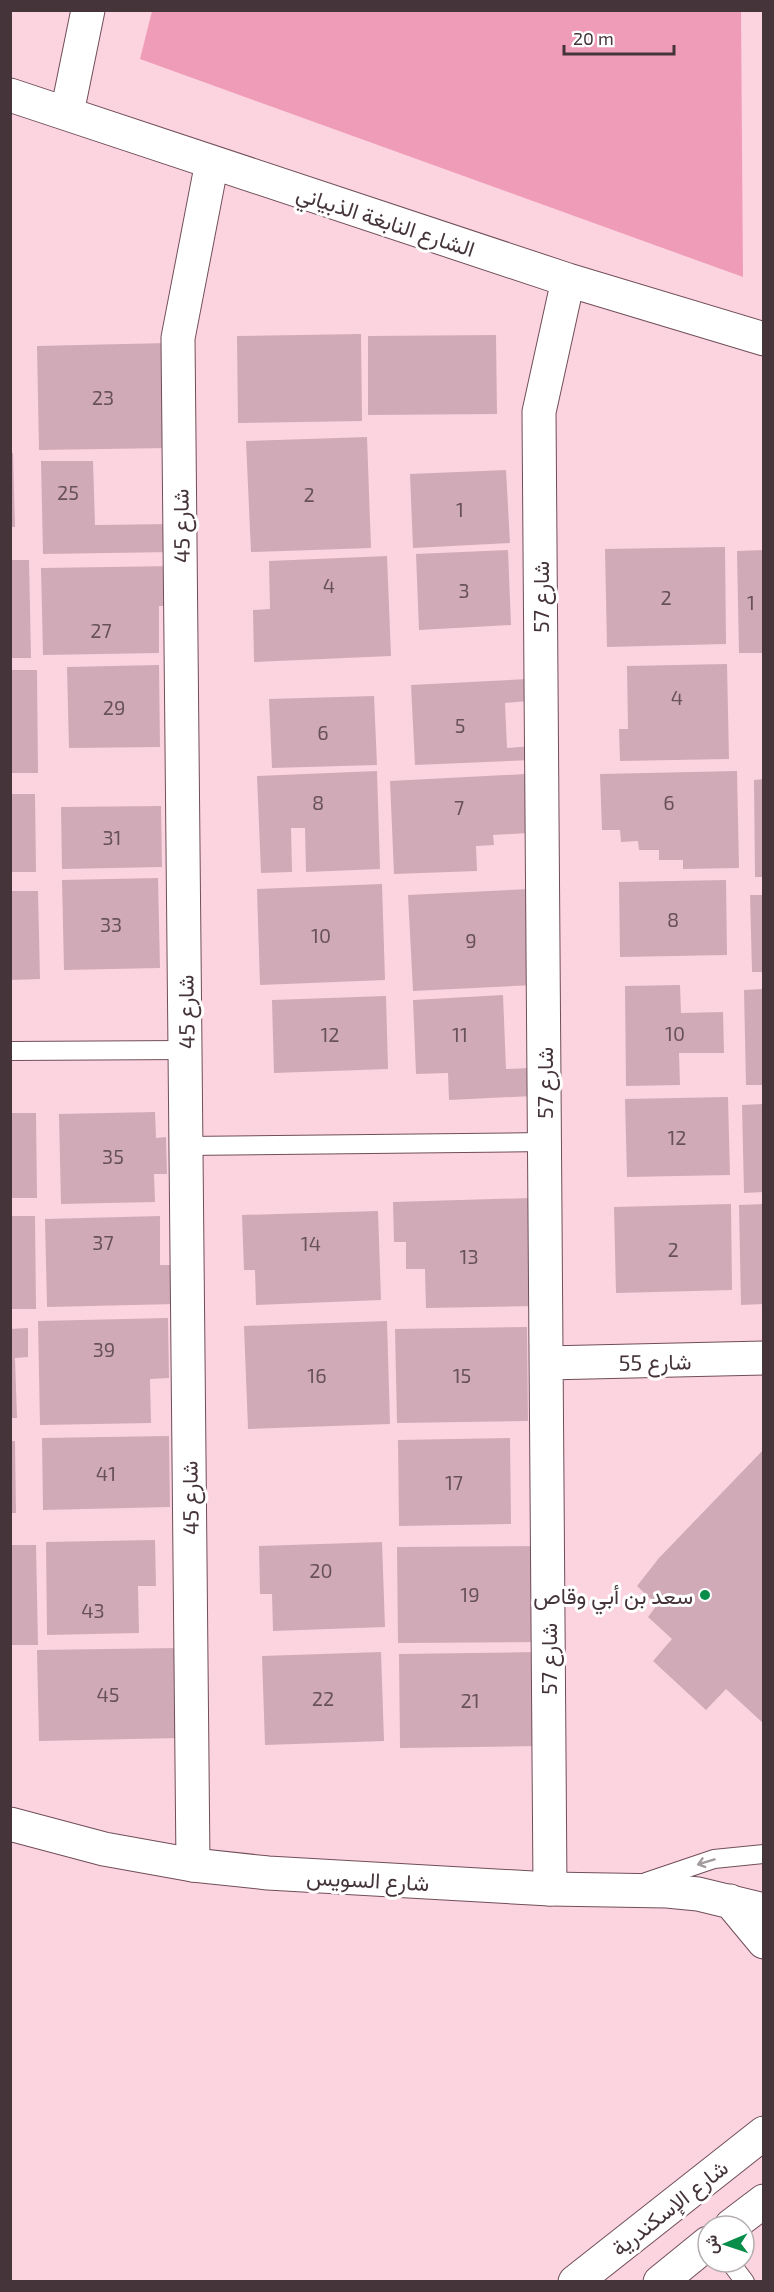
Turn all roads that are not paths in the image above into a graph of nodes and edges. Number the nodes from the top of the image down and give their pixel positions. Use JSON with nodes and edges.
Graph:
{"nodes":[{"id":1,"x":88,"y":10,"type":"edge"},
{"id":2,"x":10,"y":95,"type":"edge"},
{"id":3,"x":67,"y":113,"type":"junction"},
{"id":4,"x":212,"y":162,"type":"junction"},
{"id":5,"x":568,"y":280,"type":"junction"},
{"id":6,"x":764,"y":339,"type":"edge"},
{"id":7,"x":185,"y":1050,"type":"junction"},
{"id":8,"x":10,"y":1051,"type":"edge"},
{"id":9,"x":544,"y":1142,"type":"junction"},
{"id":10,"x":186,"y":1146,"type":"junction"},
{"id":11,"x":764,"y":1358,"type":"edge"},
{"id":12,"x":546,"y":1363,"type":"junction"},
{"id":13,"x":10,"y":1824,"type":"edge"},
{"id":14,"x":764,"y":1854,"type":"edge"},
{"id":15,"x":193,"y":1865,"type":"junction"},
{"id":16,"x":550,"y":1889,"type":"junction"},
{"id":17,"x":625,"y":1889,"type":"junction"},
{"id":18,"x":730,"y":1901,"type":"junction"},
{"id":19,"x":764,"y":1910,"type":"edge"},
{"id":20,"x":764,"y":1942,"type":"edge"},
{"id":21,"x":764,"y":2133,"type":"edge"},
{"id":22,"x":764,"y":2201,"type":"edge"},
{"id":23,"x":747,"y":2214,"type":"edge"},
{"id":24,"x":696,"y":2253,"type":"edge"},
{"id":25,"x":575,"y":2282,"type":"edge"},
{"id":26,"x":660,"y":2282,"type":"edge"}],
"edges":[{"from":1,"to":3,"type":"street"},
{"from":2,"to":3,"type":"street","name":"الشارع النابغة الذبياني"},
{"from":3,"to":4,"type":"street","name":"الشارع النابغة الذبياني"},
{"from":4,"to":5,"type":"street","name":"الشارع النابغة الذبياني"},
{"from":4,"to":7,"type":"street","name":"شارع 45"},
{"from":5,"to":6,"type":"street","name":"الشارع النابغة الذبياني"},
{"from":5,"to":9,"type":"street","name":"شارع 57"},
{"from":7,"to":8,"type":"lane"},
{"from":7,"to":10,"type":"street","name":"شارع 45"},
{"from":9,"to":10,"type":"lane"},
{"from":9,"to":12,"type":"street","name":"شارع 57"},
{"from":10,"to":15,"type":"street","name":"شارع 45"},
{"from":11,"to":12,"type":"street","name":"شارع 55"},
{"from":12,"to":16,"type":"street","name":"شارع 57"},
{"from":13,"to":15,"type":"street","name":"شارع السويس"},
{"from":14,"to":17,"type":"lane","one_way":true},
{"from":15,"to":16,"type":"street","name":"شارع السويس"},
{"from":16,"to":17,"type":"street","name":"شارع السويس"},
{"from":17,"to":18,"type":"street","name":"شارع السويس"},
{"from":18,"to":19,"type":"street","name":"شارع السويس"},
{"from":18,"to":20,"type":"street"},
{"from":21,"to":25,"type":"street","name":"شارع الإسكندرية"},
{"from":22,"to":23,"type":"street"},
{"from":24,"to":26,"type":"street"}]}
